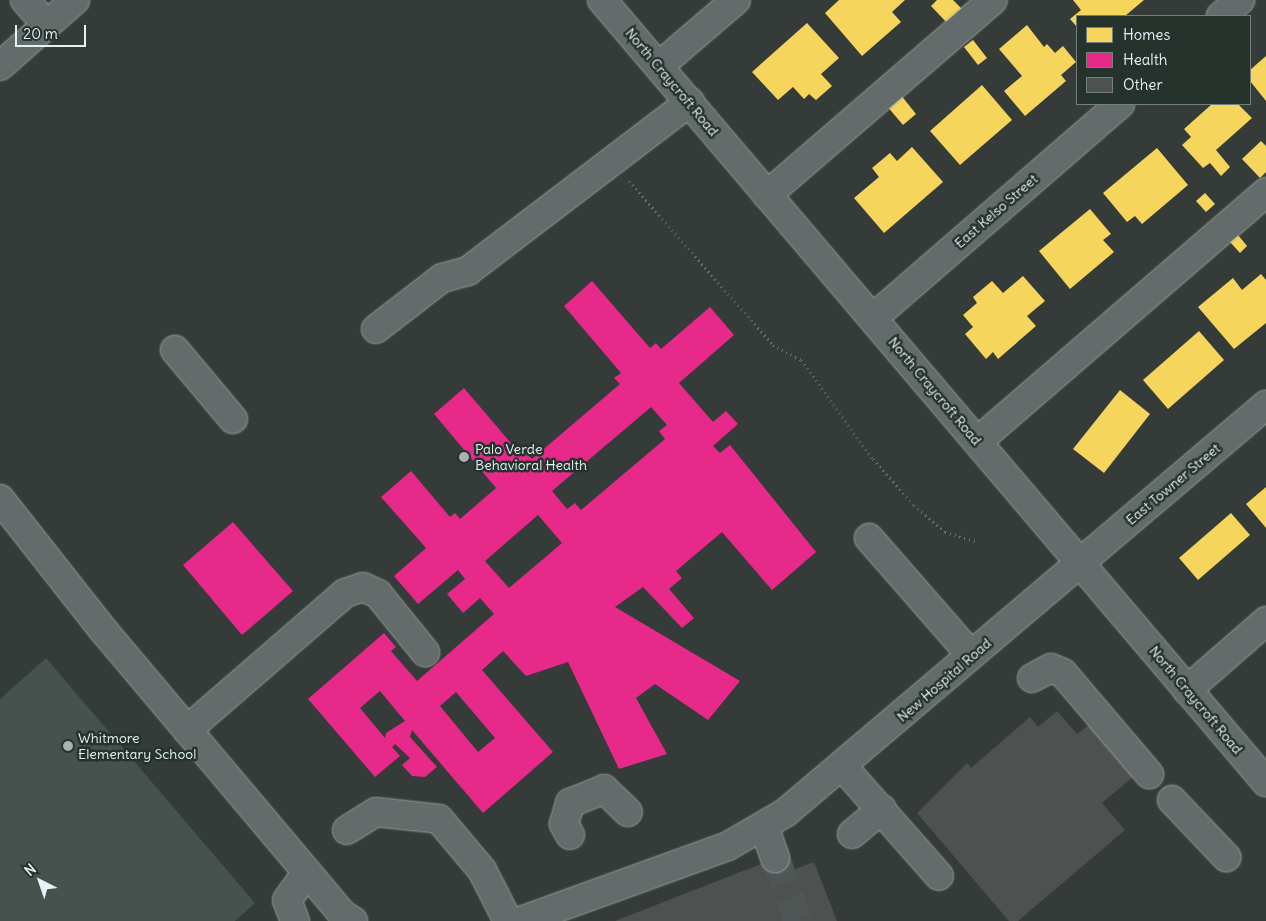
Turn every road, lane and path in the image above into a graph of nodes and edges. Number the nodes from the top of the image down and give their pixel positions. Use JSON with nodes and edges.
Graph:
{"nodes":[{"id":1,"x":25,"y":0,"type":"edge"},
{"id":2,"x":75,"y":0,"type":"edge"},
{"id":3,"x":602,"y":0,"type":"edge"},
{"id":4,"x":736,"y":0,"type":"edge"},
{"id":5,"x":993,"y":0,"type":"edge"},
{"id":6,"x":1240,"y":0,"type":"edge"},
{"id":7,"x":1222,"y":15,"type":"edge"},
{"id":8,"x":46,"y":25,"type":"junction"},
{"id":9,"x":0,"y":66,"type":"edge"},
{"id":10,"x":658,"y":66,"type":"junction"},
{"id":11,"x":690,"y":102,"type":"junction"},
{"id":12,"x":1119,"y":105,"type":"edge"},
{"id":13,"x":613,"y":161,"type":"junction"},
{"id":14,"x":1266,"y":192,"type":"edge"},
{"id":15,"x":768,"y":195,"type":"junction"},
{"id":16,"x":872,"y":318,"type":"junction"},
{"id":17,"x":376,"y":329,"type":"dead end"},
{"id":18,"x":175,"y":350,"type":"dead end"},
{"id":19,"x":1266,"y":405,"type":"edge"},
{"id":20,"x":233,"y":420,"type":"dead end"},
{"id":21,"x":978,"y":442,"type":"junction"},
{"id":22,"x":0,"y":499,"type":"edge"},
{"id":23,"x":869,"y":538,"type":"dead end"},
{"id":24,"x":978,"y":542,"type":"dead end"},
{"id":25,"x":1081,"y":564,"type":"junction"},
{"id":26,"x":1266,"y":621,"type":"edge"},
{"id":27,"x":426,"y":652,"type":"dead end"},
{"id":28,"x":971,"y":655,"type":"junction"},
{"id":29,"x":1032,"y":678,"type":"dead end"},
{"id":30,"x":1187,"y":690,"type":"junction"},
{"id":31,"x":187,"y":730,"type":"junction"},
{"id":32,"x":843,"y":767,"type":"junction"},
{"id":33,"x":1149,"y":774,"type":"dead end"},
{"id":34,"x":1266,"y":782,"type":"edge"},
{"id":35,"x":1172,"y":800,"type":"dead end"},
{"id":36,"x":882,"y":810,"type":"junction"},
{"id":37,"x":628,"y":812,"type":"dead end"},
{"id":38,"x":764,"y":826,"type":"junction"},
{"id":39,"x":347,"y":830,"type":"dead end"},
{"id":40,"x":852,"y":834,"type":"dead end"},
{"id":41,"x":570,"y":836,"type":"dead end"},
{"id":42,"x":1226,"y":857,"type":"dead end"},
{"id":43,"x":775,"y":858,"type":"tunnel mouth"},
{"id":44,"x":307,"y":872,"type":"junction"},
{"id":45,"x":940,"y":876,"type":"dead end"},
{"id":46,"x":295,"y":921,"type":"edge"},
{"id":47,"x":353,"y":921,"type":"edge"},
{"id":48,"x":508,"y":921,"type":"edge"},
{"id":49,"x":521,"y":921,"type":"edge"}],
"edges":[{"from":1,"to":8,"type":"street"},
{"from":2,"to":8,"type":"street"},
{"from":3,"to":10,"type":"street","name":"North Craycroft Road"},
{"from":4,"to":10,"type":"street"},
{"from":5,"to":15,"type":"street"},
{"from":6,"to":7,"type":"street"},
{"from":8,"to":9,"type":"street"},
{"from":10,"to":11,"type":"street","name":"North Craycroft Road"},
{"from":11,"to":13,"type":"street"},
{"from":11,"to":15,"type":"street","name":"North Craycroft Road"},
{"from":12,"to":16,"type":"street","name":"East Kelso Street"},
{"from":13,"to":17,"type":"street"},
{"from":13,"to":24,"type":"path"},
{"from":14,"to":21,"type":"street"},
{"from":15,"to":16,"type":"street","name":"North Craycroft Road"},
{"from":16,"to":21,"type":"street","name":"North Craycroft Road"},
{"from":18,"to":20,"type":"street"},
{"from":19,"to":25,"type":"street","name":"East Towner Street"},
{"from":21,"to":25,"type":"street","name":"North Craycroft Road"},
{"from":22,"to":31,"type":"street"},
{"from":23,"to":28,"type":"street"},
{"from":25,"to":28,"type":"street","name":"New Hospital Road"},
{"from":25,"to":30,"type":"street","name":"North Craycroft Road"},
{"from":26,"to":30,"type":"street"},
{"from":27,"to":31,"type":"street"},
{"from":28,"to":32,"type":"street","name":"New Hospital Road"},
{"from":29,"to":33,"type":"street"},
{"from":30,"to":34,"type":"street","name":"North Craycroft Road"},
{"from":31,"to":44,"type":"street"},
{"from":32,"to":36,"type":"street"},
{"from":32,"to":38,"type":"street","name":"New Hospital Road"},
{"from":35,"to":42,"type":"street"},
{"from":36,"to":40,"type":"street"},
{"from":36,"to":45,"type":"street"},
{"from":37,"to":41,"type":"street"},
{"from":38,"to":43,"type":"street"},
{"from":38,"to":49,"type":"street","name":"New Hospital Road"},
{"from":39,"to":48,"type":"street"},
{"from":44,"to":46,"type":"street"},
{"from":44,"to":47,"type":"street"}]}
